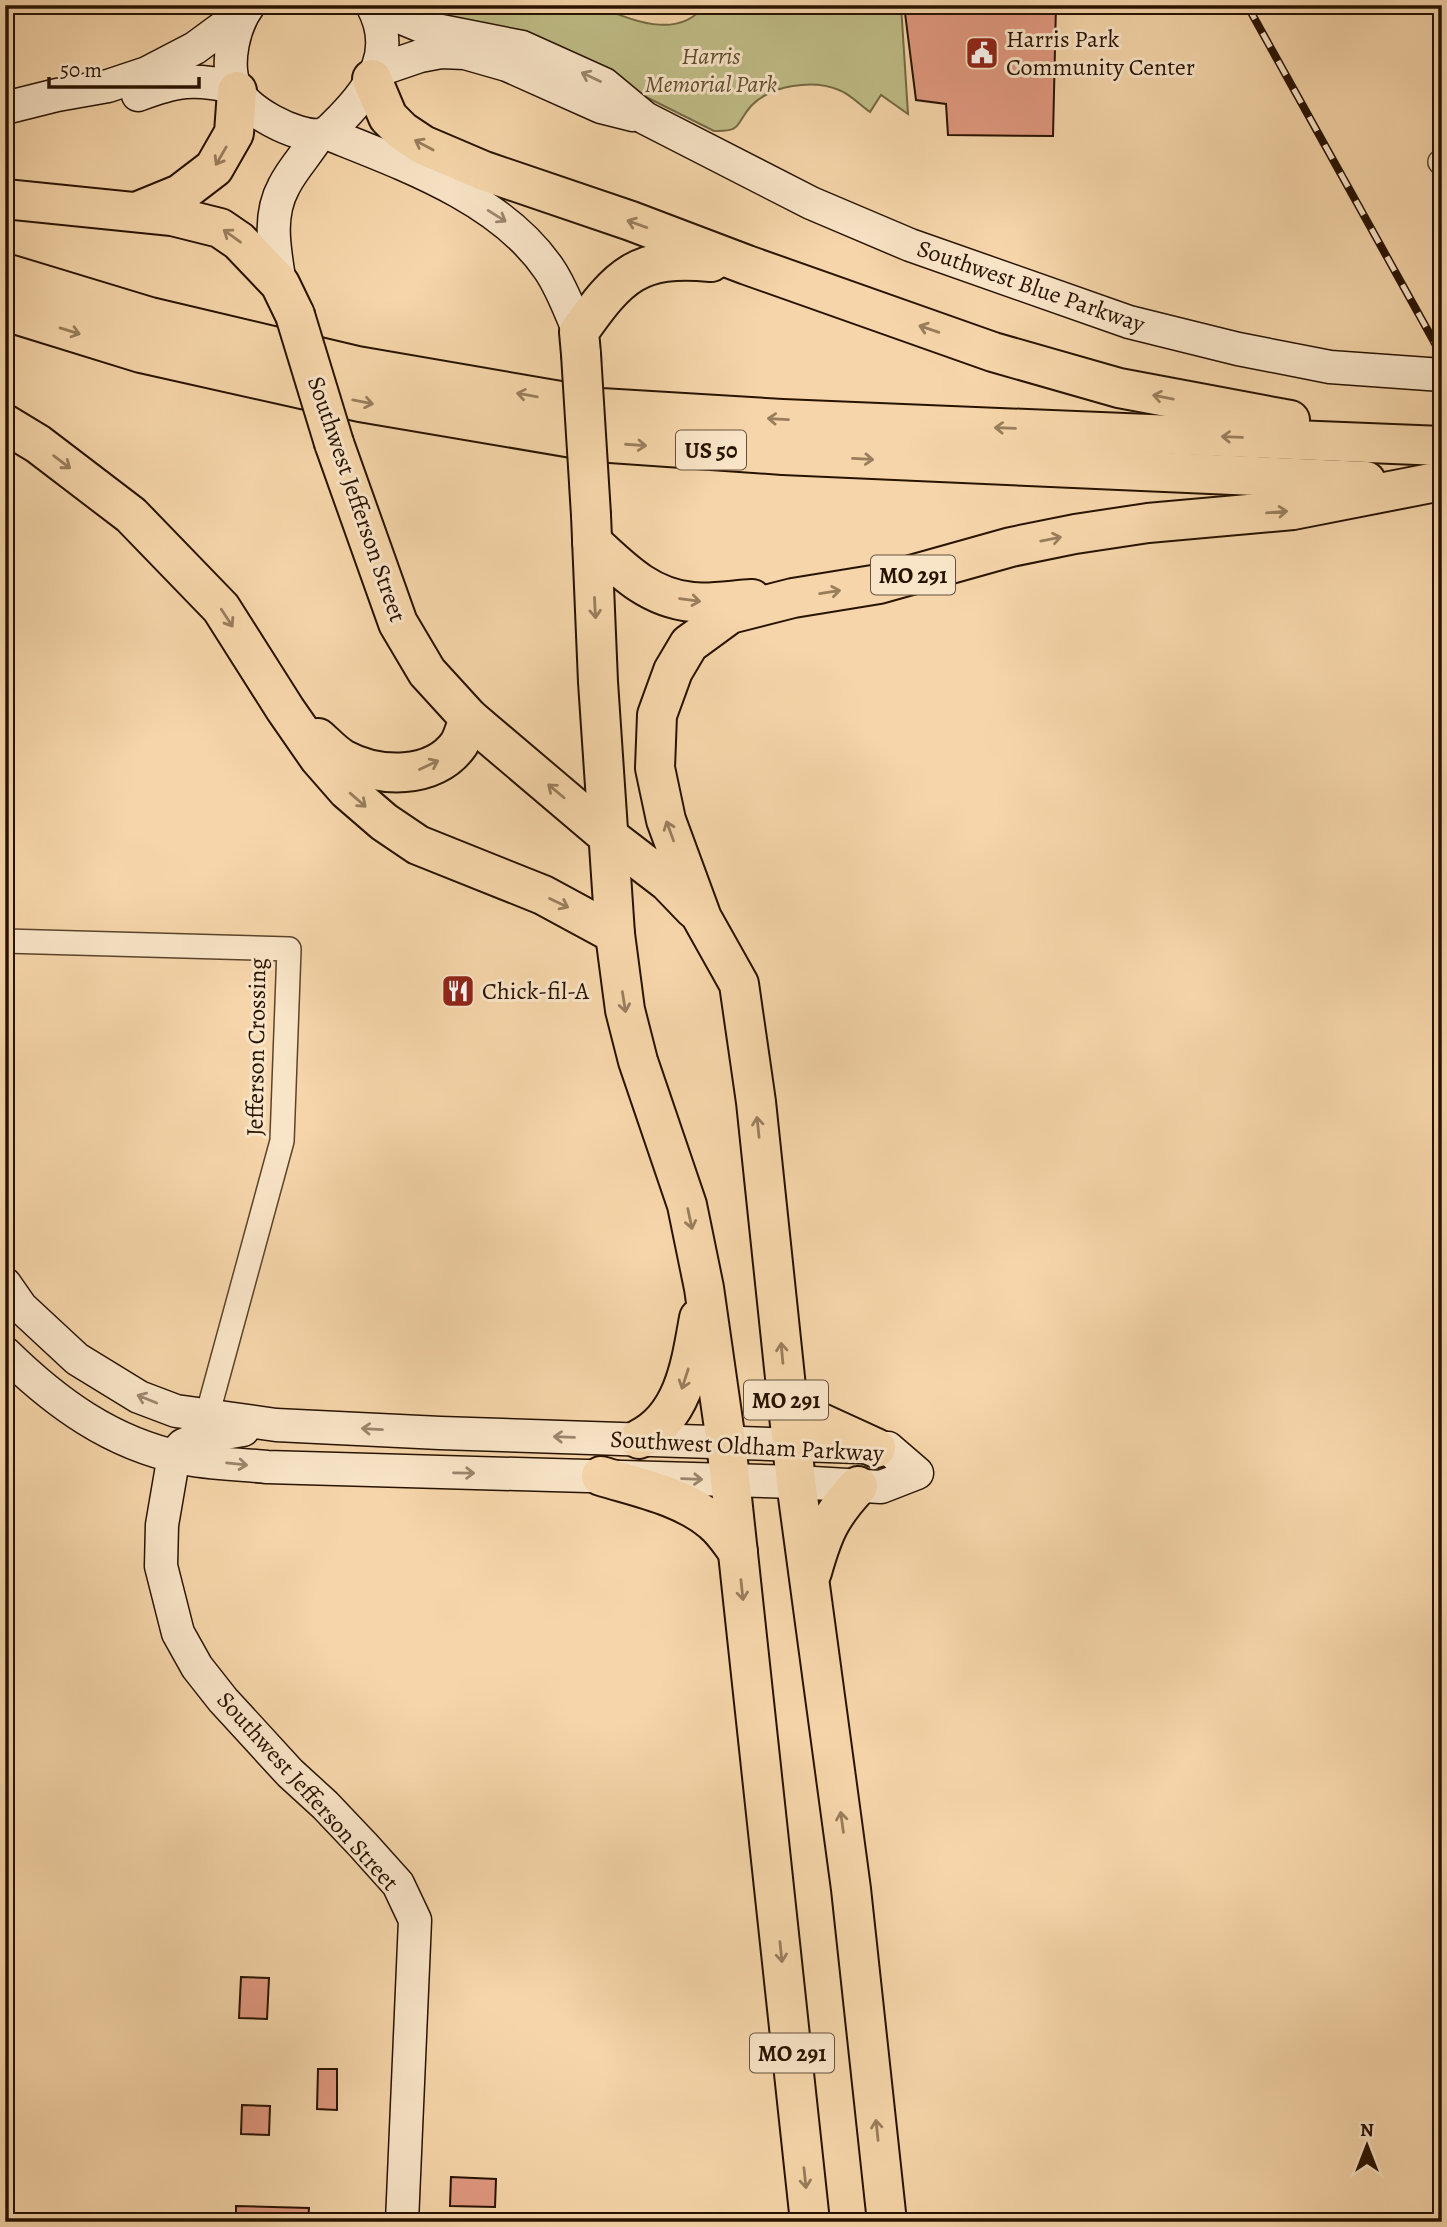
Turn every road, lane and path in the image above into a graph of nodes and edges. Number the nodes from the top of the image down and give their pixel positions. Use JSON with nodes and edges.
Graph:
{"nodes":[{"id":1,"x":372,"y":6,"type":"edge"},
{"id":2,"x":247,"y":8,"type":"edge"},
{"id":3,"x":374,"y":75,"type":"junction"},
{"id":4,"x":236,"y":89,"type":"junction"},
{"id":5,"x":7,"y":107,"type":"edge"},
{"id":6,"x":645,"y":118,"type":"junction"},
{"id":7,"x":322,"y":134,"type":"junction"},
{"id":8,"x":5,"y":199,"type":"edge"},
{"id":9,"x":135,"y":212,"type":"junction"},
{"id":10,"x":747,"y":265,"type":"junction"},
{"id":11,"x":5,"y":273,"type":"edge"},
{"id":12,"x":287,"y":299,"type":"junction"},
{"id":13,"x":5,"y":311,"type":"edge"},
{"id":14,"x":580,"y":343,"type":"junction"},
{"id":15,"x":1442,"y":375,"type":"edge"},
{"id":16,"x":5,"y":424,"type":"edge"},
{"id":17,"x":1432,"y":445,"type":"edge"},
{"id":18,"x":1436,"y":484,"type":"edge"},
{"id":19,"x":591,"y":528,"type":"junction"},
{"id":20,"x":793,"y":598,"type":"junction"},
{"id":21,"x":285,"y":709,"type":"junction"},
{"id":22,"x":470,"y":718,"type":"junction"},
{"id":23,"x":608,"y":836,"type":"junction"},
{"id":24,"x":702,"y":918,"type":"junction"},
{"id":25,"x":615,"y":934,"type":"junction"},
{"id":26,"x":5,"y":941,"type":"edge"},
{"id":27,"x":5,"y":1284,"type":"edge"},
{"id":28,"x":704,"y":1288,"type":"junction"},
{"id":29,"x":5,"y":1353,"type":"edge"},
{"id":30,"x":786,"y":1403,"type":"junction"},
{"id":31,"x":66,"y":1407,"type":"junction"},
{"id":32,"x":206,"y":1416,"type":"junction"},
{"id":33,"x":276,"y":1424,"type":"junction"},
{"id":34,"x":639,"y":1439,"type":"junction"},
{"id":35,"x":726,"y":1441,"type":"junction"},
{"id":36,"x":791,"y":1444,"type":"junction"},
{"id":37,"x":876,"y":1448,"type":"junction"},
{"id":38,"x":174,"y":1455,"type":"junction"},
{"id":39,"x":601,"y":1476,"type":"junction"},
{"id":40,"x":730,"y":1480,"type":"junction"},
{"id":41,"x":796,"y":1482,"type":"junction"},
{"id":42,"x":858,"y":1486,"type":"junction"},
{"id":43,"x":738,"y":1552,"type":"junction"},
{"id":44,"x":810,"y":1581,"type":"junction"},
{"id":45,"x":402,"y":2222,"type":"edge"},
{"id":46,"x":810,"y":2222,"type":"edge"},
{"id":47,"x":887,"y":2222,"type":"edge"}],
"edges":[{"from":1,"to":3,"type":"street"},
{"from":6,"to":1,"type":"street","name":"Southwest Blue Parkway","one_way":true},
{"from":2,"to":4,"type":"street"},
{"from":2,"to":5,"type":"street"},
{"from":3,"to":6,"type":"street","name":"Southwest Blue Parkway"},
{"from":3,"to":7,"type":"street","name":"Southwest Jefferson Street"},
{"from":10,"to":3,"type":"highway","one_way":true},
{"from":4,"to":5,"type":"street"},
{"from":4,"to":7,"type":"street"},
{"from":4,"to":9,"type":"highway","one_way":true},
{"from":6,"to":15,"type":"street","name":"Southwest Blue Parkway"},
{"from":7,"to":12,"type":"street","name":"Southwest Jefferson Street"},
{"from":7,"to":14,"type":"street","one_way":true},
{"from":8,"to":9,"type":"highway"},
{"from":12,"to":9,"type":"highway","one_way":true},
{"from":10,"to":14,"type":"highway"},
{"from":17,"to":10,"type":"highway","one_way":true},
{"from":17,"to":11,"type":"highway","number":"US 50","one_way":true},
{"from":12,"to":22,"type":"highway","name":"Southwest Jefferson Street","bridge":true},
{"from":13,"to":18,"type":"highway","number":"US 50","one_way":true},
{"from":14,"to":19,"type":"highway","number":"MO 291","bridge":true},
{"from":16,"to":21,"type":"highway","one_way":true},
{"from":20,"to":18,"type":"highway","number":"MO 291","one_way":true},
{"from":19,"to":20,"type":"highway","number":"MO 291","one_way":true},
{"from":19,"to":23,"type":"highway","number":"MO 291","one_way":true},
{"from":24,"to":20,"type":"highway","number":"MO 291","one_way":true},
{"from":21,"to":22,"type":"highway","one_way":true},
{"from":21,"to":25,"type":"highway","one_way":true},
{"from":23,"to":22,"type":"highway","name":"Southwest Jefferson Street","one_way":true},
{"from":23,"to":24,"type":"highway","name":"Southwest Jefferson Street"},
{"from":23,"to":25,"type":"highway","number":"MO 291"},
{"from":30,"to":24,"type":"highway","number":"MO 291","one_way":true},
{"from":25,"to":28,"type":"highway","number":"MO 291","one_way":true},
{"from":26,"to":32,"type":"street","name":"Jefferson Crossing"},
{"from":32,"to":27,"type":"street","name":"Southwest Oldham Parkway","one_way":true},
{"from":28,"to":34,"type":"highway","one_way":true},
{"from":28,"to":35,"type":"highway","number":"MO 291"},
{"from":29,"to":31,"type":"street","name":"Southwest Oldham Parkway"},
{"from":30,"to":36,"type":"highway","number":"MO 291"},
{"from":30,"to":37,"type":"highway"},
{"from":31,"to":32,"type":"street"},
{"from":31,"to":38,"type":"street","name":"Southwest Oldham Parkway"},
{"from":32,"to":33,"type":"street","name":"Southwest Oldham Parkway"},
{"from":34,"to":33,"type":"street","name":"Southwest Oldham Parkway","one_way":true},
{"from":33,"to":38,"type":"street"},
{"from":34,"to":35,"type":"street","name":"Southwest Oldham Parkway"},
{"from":35,"to":36,"type":"street","name":"Southwest Oldham Parkway"},
{"from":35,"to":40,"type":"highway","number":"MO 291"},
{"from":36,"to":37,"type":"street","name":"Southwest Oldham Parkway"},
{"from":36,"to":41,"type":"highway","number":"MO 291"},
{"from":37,"to":42,"type":"street","name":"Southwest Oldham Parkway"},
{"from":38,"to":39,"type":"street","name":"Southwest Oldham Parkway","one_way":true},
{"from":38,"to":45,"type":"street","name":"Southwest Jefferson Street"},
{"from":39,"to":40,"type":"street","name":"Southwest Oldham Parkway","one_way":true},
{"from":39,"to":43,"type":"highway"},
{"from":40,"to":41,"type":"street","name":"Southwest Oldham Parkway"},
{"from":40,"to":43,"type":"highway","number":"MO 291"},
{"from":41,"to":42,"type":"street","name":"Southwest Oldham Parkway"},
{"from":41,"to":44,"type":"highway","number":"MO 291"},
{"from":42,"to":44,"type":"highway"},
{"from":43,"to":46,"type":"highway","number":"MO 291","one_way":true},
{"from":47,"to":44,"type":"highway","number":"MO 291","one_way":true}]}
